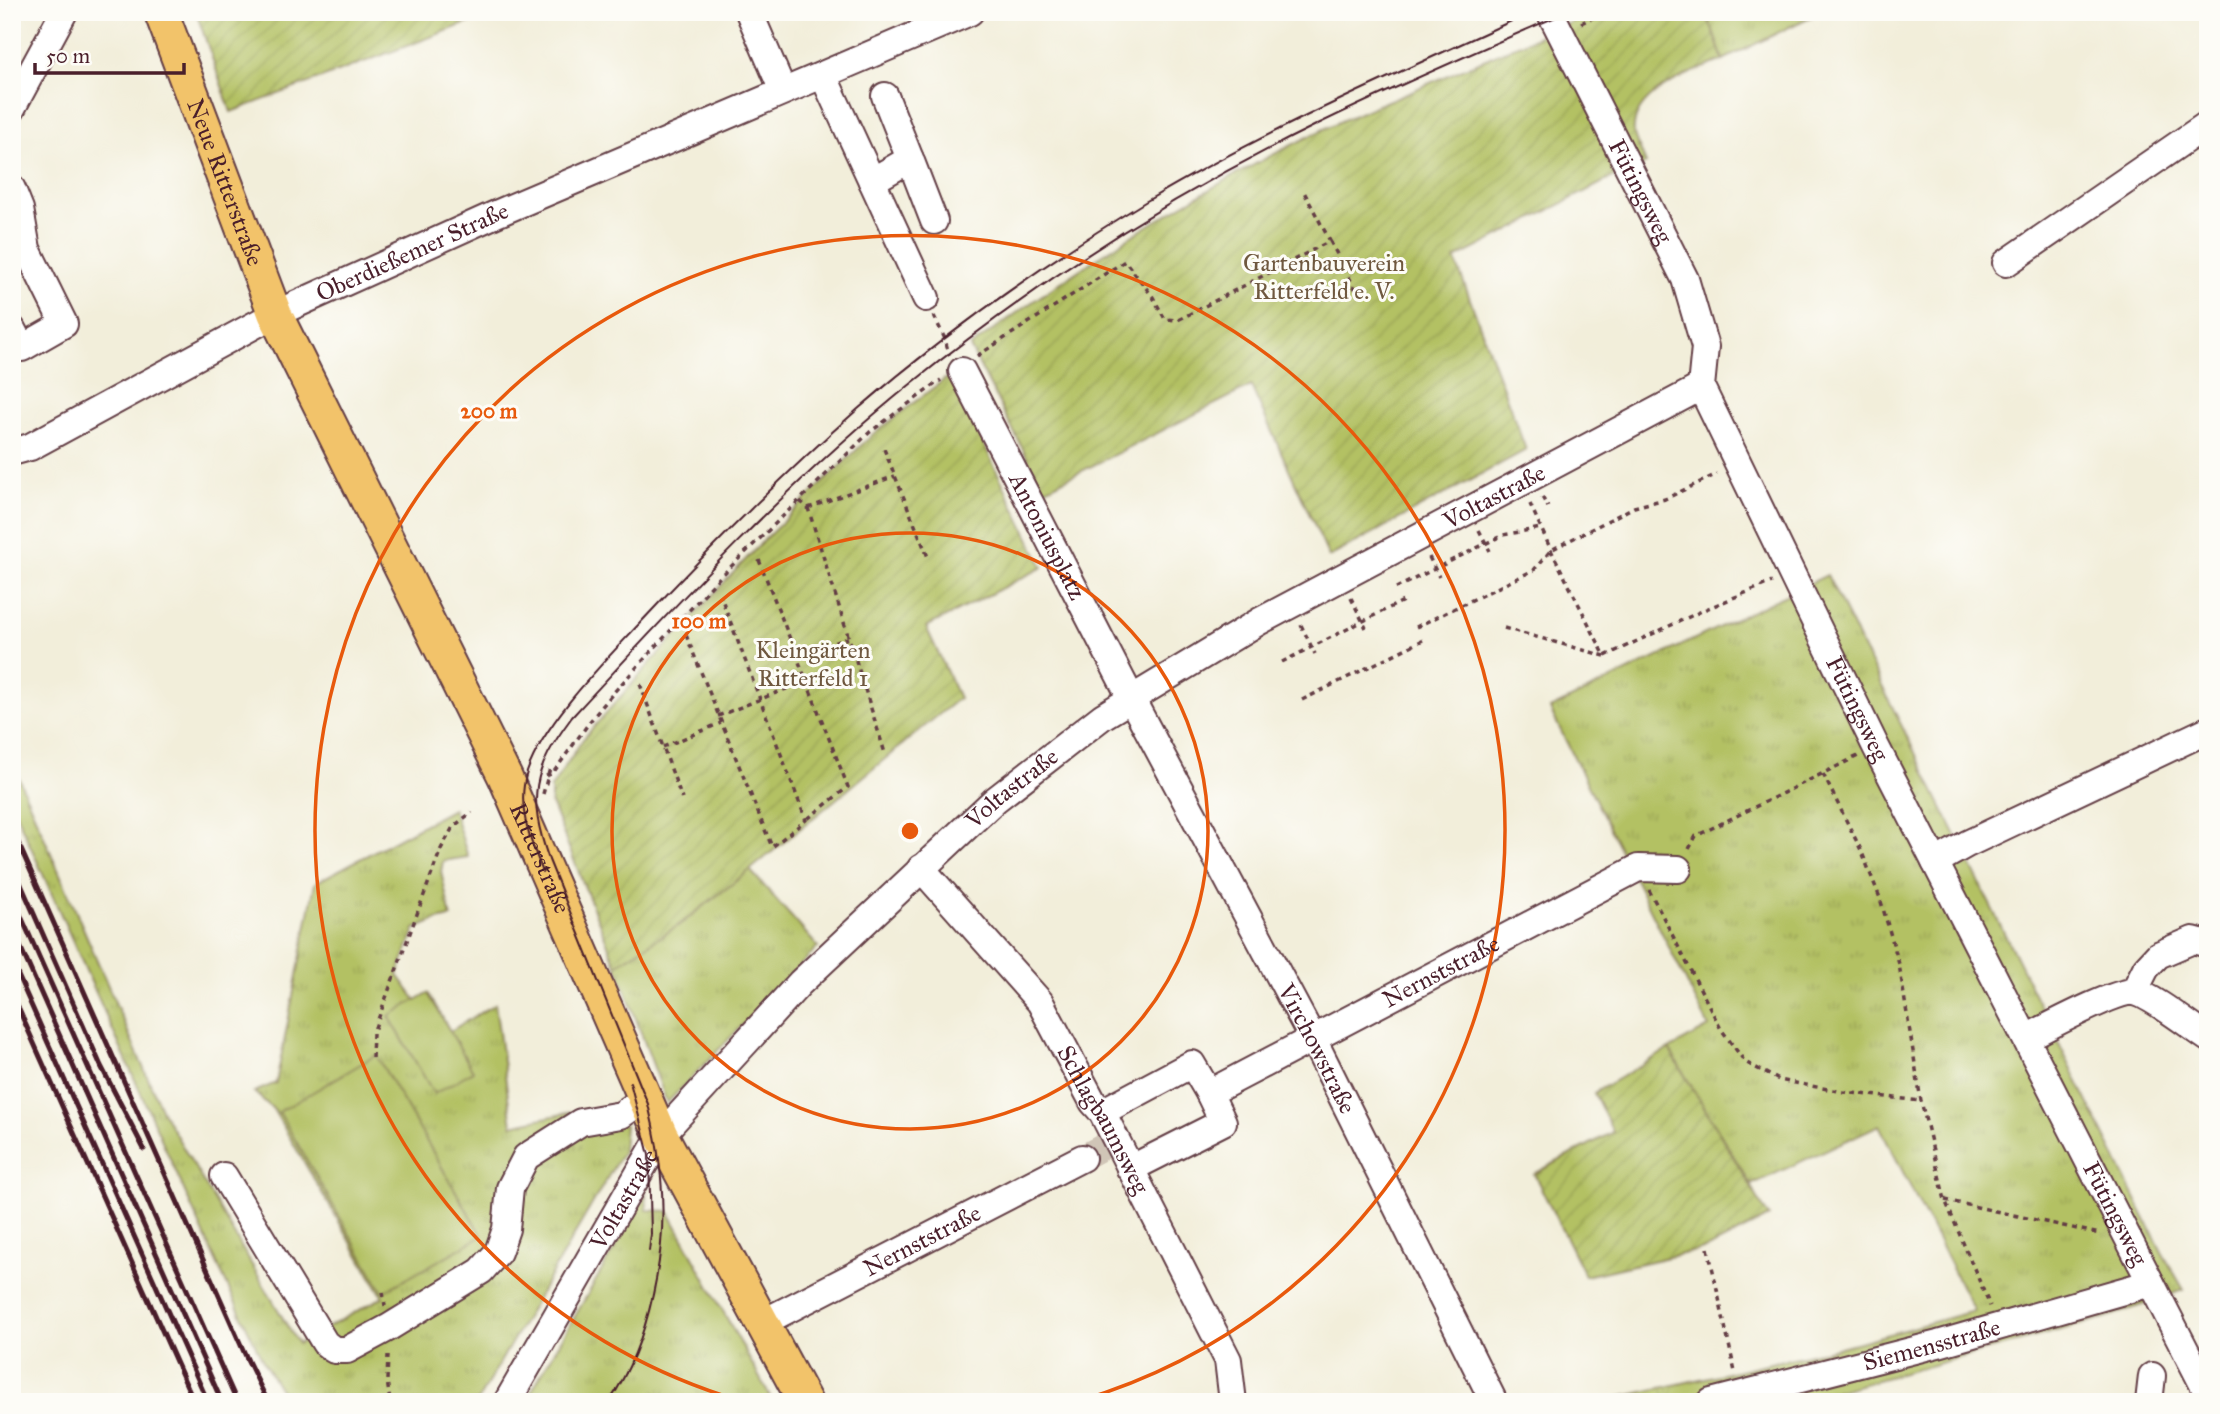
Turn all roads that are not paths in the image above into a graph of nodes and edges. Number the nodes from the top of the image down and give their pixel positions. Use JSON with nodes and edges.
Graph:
{"nodes":[{"id":1,"x":64,"y":12,"type":"edge"},
{"id":2,"x":161,"y":12,"type":"edge"},
{"id":3,"x":749,"y":12,"type":"edge"},
{"id":4,"x":970,"y":12,"type":"edge"},
{"id":5,"x":1550,"y":12,"type":"edge"},
{"id":6,"x":822,"y":75,"type":"junction"},
{"id":7,"x":783,"y":92,"type":"junction"},
{"id":8,"x":885,"y":96,"type":"dead end"},
{"id":9,"x":12,"y":108,"type":"edge"},
{"id":10,"x":2208,"y":124,"type":"edge"},
{"id":11,"x":911,"y":159,"type":"junction"},
{"id":12,"x":872,"y":181,"type":"junction"},
{"id":13,"x":15,"y":206,"type":"edge"},
{"id":14,"x":934,"y":220,"type":"dead end"},
{"id":15,"x":2006,"y":263,"type":"dead end"},
{"id":16,"x":926,"y":298,"type":"road end"},
{"id":17,"x":275,"y":314,"type":"junction"},
{"id":18,"x":12,"y":328,"type":"edge"},
{"id":19,"x":959,"y":369,"type":"road end"},
{"id":20,"x":1701,"y":387,"type":"junction"},
{"id":21,"x":12,"y":453,"type":"edge"},
{"id":22,"x":1132,"y":700,"type":"junction"},
{"id":23,"x":2208,"y":730,"type":"edge"},
{"id":24,"x":1935,"y":862,"type":"junction"},
{"id":25,"x":921,"y":868,"type":"junction"},
{"id":26,"x":1678,"y":869,"type":"road end"},
{"id":27,"x":2208,"y":944,"type":"edge"},
{"id":28,"x":2134,"y":992,"type":"junction"},
{"id":29,"x":2026,"y":1038,"type":"junction"},
{"id":30,"x":2208,"y":1038,"type":"edge"},
{"id":31,"x":1313,"y":1039,"type":"junction"},
{"id":32,"x":1209,"y":1093,"type":"junction"},
{"id":33,"x":644,"y":1099,"type":"junction"},
{"id":34,"x":1098,"y":1107,"type":"junction"},
{"id":35,"x":661,"y":1135,"type":"junction"},
{"id":36,"x":1082,"y":1157,"type":"tunnel mouth"},
{"id":37,"x":1130,"y":1169,"type":"junction"},
{"id":38,"x":224,"y":1176,"type":"dead end"},
{"id":39,"x":2151,"y":1283,"type":"junction"},
{"id":40,"x":762,"y":1323,"type":"junction"},
{"id":41,"x":2208,"y":1394,"type":"edge"},
{"id":42,"x":508,"y":1402,"type":"edge"},
{"id":43,"x":805,"y":1402,"type":"edge"},
{"id":44,"x":1233,"y":1402,"type":"edge"},
{"id":45,"x":1494,"y":1402,"type":"edge"},
{"id":46,"x":1711,"y":1402,"type":"edge"}],
"edges":[{"from":1,"to":9,"type":"street"},
{"from":2,"to":17,"type":"main road","name":"Neue Ritterstraße"},
{"from":3,"to":7,"type":"street"},
{"from":4,"to":6,"type":"street","name":"Oberdießemer Straße"},
{"from":5,"to":20,"type":"street","name":"Fütingsweg"},
{"from":6,"to":7,"type":"street","name":"Oberdießemer Straße"},
{"from":6,"to":12,"type":"street"},
{"from":7,"to":17,"type":"street","name":"Oberdießemer Straße"},
{"from":8,"to":11,"type":"street"},
{"from":10,"to":15,"type":"street"},
{"from":11,"to":12,"type":"street"},
{"from":11,"to":14,"type":"street"},
{"from":12,"to":16,"type":"street"},
{"from":13,"to":18,"type":"street"},
{"from":17,"to":21,"type":"street","name":"Oberdießemer Straße"},
{"from":17,"to":33,"type":"main road","name":"Ritterstraße"},
{"from":19,"to":22,"type":"street","name":"Antoniusplatz"},
{"from":20,"to":22,"type":"street","name":"Voltastraße"},
{"from":20,"to":24,"type":"street","name":"Fütingsweg"},
{"from":22,"to":25,"type":"street","name":"Voltastraße"},
{"from":22,"to":31,"type":"street","name":"Virchowstraße"},
{"from":23,"to":24,"type":"street"},
{"from":24,"to":29,"type":"street","name":"Fütingsweg"},
{"from":25,"to":34,"type":"street","name":"Schlagbaumsweg"},
{"from":25,"to":35,"type":"street","name":"Voltastraße"},
{"from":26,"to":31,"type":"street","name":"Nernststraße"},
{"from":27,"to":28,"type":"street"},
{"from":28,"to":29,"type":"street"},
{"from":28,"to":30,"type":"street"},
{"from":29,"to":39,"type":"street","name":"Fütingsweg"},
{"from":31,"to":32,"type":"street","name":"Nernststraße"},
{"from":31,"to":45,"type":"street","name":"Virchowstraße"},
{"from":32,"to":34,"type":"street"},
{"from":32,"to":37,"type":"street"},
{"from":33,"to":35,"type":"main road","name":"Ritterstraße"},
{"from":33,"to":38,"type":"street"},
{"from":34,"to":37,"type":"street","name":"Schlagbaumsweg"},
{"from":35,"to":40,"type":"main road","name":"Ritterstraße"},
{"from":35,"to":42,"type":"street","name":"Voltastraße"},
{"from":36,"to":40,"type":"street","name":"Nernststraße"},
{"from":37,"to":44,"type":"street","name":"Schlagbaumsweg"},
{"from":39,"to":41,"type":"street","name":"Fütingsweg"},
{"from":39,"to":46,"type":"street","name":"Siemensstraße"},
{"from":40,"to":43,"type":"main road","name":"Ritterstraße"}]}
